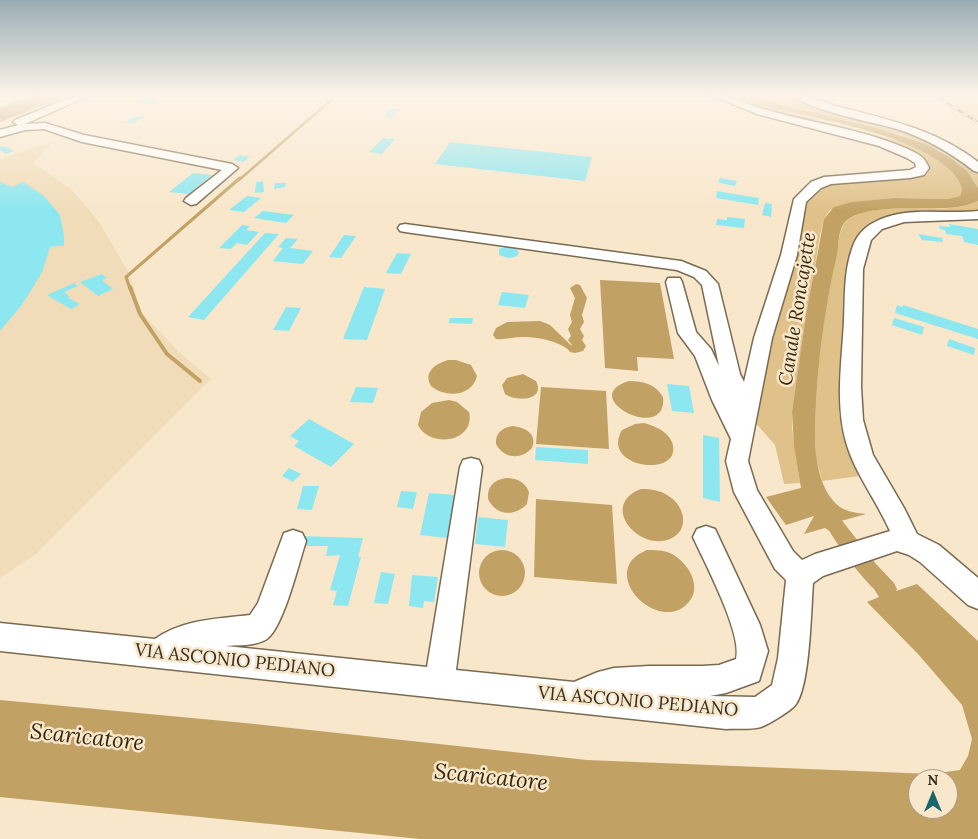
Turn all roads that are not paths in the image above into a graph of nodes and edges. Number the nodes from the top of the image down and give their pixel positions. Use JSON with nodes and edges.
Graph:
{"nodes":[{"id":1,"x":67,"y":133,"type":"edge"},
{"id":2,"x":844,"y":133,"type":"edge"},
{"id":3,"x":919,"y":133,"type":"edge"},
{"id":4,"x":210,"y":163,"type":"junction"},
{"id":5,"x":978,"y":168,"type":"edge"},
{"id":6,"x":198,"y":172,"type":"dead end"},
{"id":7,"x":191,"y":201,"type":"dead end"},
{"id":8,"x":978,"y":215,"type":"edge"},
{"id":9,"x":978,"y":224,"type":"edge"},
{"id":10,"x":405,"y":228,"type":"dead end"},
{"id":11,"x":858,"y":254,"type":"junction"},
{"id":12,"x":674,"y":282,"type":"dead end"},
{"id":13,"x":748,"y":410,"type":"junction"},
{"id":14,"x":742,"y":439,"type":"junction"},
{"id":15,"x":471,"y":467,"type":"dead end"},
{"id":16,"x":706,"y":537,"type":"dead end"},
{"id":17,"x":293,"y":541,"type":"dead end"},
{"id":18,"x":907,"y":541,"type":"junction"},
{"id":19,"x":800,"y":576,"type":"junction"},
{"id":20,"x":978,"y":596,"type":"edge"},
{"id":21,"x":0,"y":637,"type":"edge"},
{"id":22,"x":158,"y":654,"type":"junction"},
{"id":23,"x":439,"y":683,"type":"junction"},
{"id":24,"x":578,"y":696,"type":"junction"}],
"edges":[{"from":1,"to":4,"type":"street"},
{"from":2,"to":13,"type":"street"},
{"from":3,"to":5,"type":"street"},
{"from":4,"to":6,"type":"street"},
{"from":4,"to":7,"type":"street"},
{"from":8,"to":11,"type":"street"},
{"from":9,"to":11,"type":"street"},
{"from":10,"to":13,"type":"street"},
{"from":11,"to":18,"type":"street"},
{"from":12,"to":14,"type":"street"},
{"from":13,"to":14,"type":"street"},
{"from":14,"to":19,"type":"street"},
{"from":15,"to":23,"type":"street"},
{"from":16,"to":24,"type":"street"},
{"from":17,"to":22,"type":"street"},
{"from":18,"to":19,"type":"street"},
{"from":18,"to":20,"type":"street"},
{"from":19,"to":24,"type":"street","name":"VIA ASCONIO PEDIANO"},
{"from":21,"to":22,"type":"street","name":"VIA ASCONIO PEDIANO"},
{"from":22,"to":23,"type":"street","name":"VIA ASCONIO PEDIANO"},
{"from":23,"to":24,"type":"street","name":"VIA ASCONIO PEDIANO"}]}
